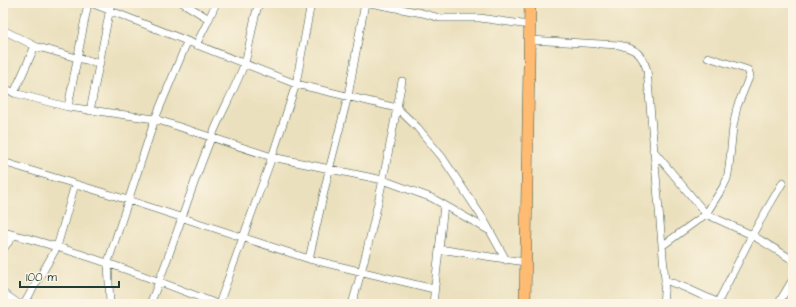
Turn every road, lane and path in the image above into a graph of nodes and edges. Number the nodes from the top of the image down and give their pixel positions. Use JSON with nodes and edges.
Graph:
{"nodes":[{"id":1,"x":89,"y":3,"type":"edge"},
{"id":2,"x":183,"y":3,"type":"edge"},
{"id":3,"x":216,"y":3,"type":"edge"},
{"id":4,"x":259,"y":3,"type":"edge"},
{"id":5,"x":311,"y":3,"type":"edge"},
{"id":6,"x":365,"y":3,"type":"edge"},
{"id":7,"x":370,"y":3,"type":"edge"},
{"id":8,"x":530,"y":3,"type":"edge"},
{"id":9,"x":110,"y":7,"type":"edge"},
{"id":10,"x":210,"y":19,"type":"junction"},
{"id":11,"x":529,"y":25,"type":"junction"},
{"id":12,"x":3,"y":30,"type":"edge"},
{"id":13,"x":529,"y":40,"type":"junction"},
{"id":14,"x":187,"y":42,"type":"junction"},
{"id":15,"x":196,"y":45,"type":"junction"},
{"id":16,"x":35,"y":46,"type":"junction"},
{"id":17,"x":708,"y":57,"type":"dead end"},
{"id":18,"x":76,"y":58,"type":"junction"},
{"id":19,"x":100,"y":63,"type":"junction"},
{"id":20,"x":245,"y":63,"type":"junction"},
{"id":21,"x":402,"y":81,"type":"dead end"},
{"id":22,"x":296,"y":84,"type":"junction"},
{"id":23,"x":3,"y":87,"type":"edge"},
{"id":24,"x":14,"y":93,"type":"junction"},
{"id":25,"x":348,"y":96,"type":"junction"},
{"id":26,"x":68,"y":107,"type":"junction"},
{"id":27,"x":397,"y":108,"type":"junction"},
{"id":28,"x":90,"y":111,"type":"junction"},
{"id":29,"x":155,"y":119,"type":"junction"},
{"id":30,"x":212,"y":136,"type":"junction"},
{"id":31,"x":653,"y":150,"type":"junction"},
{"id":32,"x":272,"y":157,"type":"junction"},
{"id":33,"x":3,"y":162,"type":"edge"},
{"id":34,"x":329,"y":170,"type":"junction"},
{"id":35,"x":383,"y":180,"type":"junction"},
{"id":36,"x":783,"y":182,"type":"dead end"},
{"id":37,"x":75,"y":184,"type":"junction"},
{"id":38,"x":128,"y":200,"type":"junction"},
{"id":39,"x":444,"y":205,"type":"junction"},
{"id":40,"x":706,"y":214,"type":"junction"},
{"id":41,"x":181,"y":218,"type":"junction"},
{"id":42,"x":490,"y":231,"type":"junction"},
{"id":43,"x":3,"y":232,"type":"edge"},
{"id":44,"x":14,"y":235,"type":"junction"},
{"id":45,"x":752,"y":235,"type":"junction"},
{"id":46,"x":243,"y":238,"type":"junction"},
{"id":47,"x":662,"y":246,"type":"junction"},
{"id":48,"x":57,"y":247,"type":"junction"},
{"id":49,"x":439,"y":249,"type":"junction"},
{"id":50,"x":3,"y":250,"type":"edge"},
{"id":51,"x":309,"y":259,"type":"junction"},
{"id":52,"x":506,"y":260,"type":"junction"},
{"id":53,"x":793,"y":260,"type":"edge"},
{"id":54,"x":108,"y":262,"type":"junction"},
{"id":55,"x":525,"y":262,"type":"junction"},
{"id":56,"x":362,"y":272,"type":"junction"},
{"id":57,"x":793,"y":279,"type":"edge"},
{"id":58,"x":665,"y":280,"type":"junction"},
{"id":59,"x":159,"y":281,"type":"junction"},
{"id":60,"x":434,"y":289,"type":"junction"},
{"id":61,"x":3,"y":293,"type":"edge"},
{"id":62,"x":719,"y":303,"type":"edge"},
{"id":63,"x":19,"y":304,"type":"edge"},
{"id":64,"x":24,"y":304,"type":"edge"},
{"id":65,"x":110,"y":304,"type":"edge"},
{"id":66,"x":150,"y":304,"type":"edge"},
{"id":67,"x":218,"y":304,"type":"edge"},
{"id":68,"x":352,"y":304,"type":"edge"},
{"id":69,"x":433,"y":304,"type":"edge"},
{"id":70,"x":526,"y":304,"type":"edge"},
{"id":71,"x":663,"y":304,"type":"edge"},
{"id":72,"x":778,"y":304,"type":"edge"}],
"edges":[{"from":1,"to":9,"type":"street"},
{"from":1,"to":18,"type":"street"},
{"from":2,"to":10,"type":"street"},
{"from":3,"to":10,"type":"street"},
{"from":4,"to":20,"type":"street"},
{"from":5,"to":22,"type":"street"},
{"from":6,"to":25,"type":"street"},
{"from":7,"to":11,"type":"street"},
{"from":8,"to":11,"type":"highway"},
{"from":9,"to":14,"type":"street"},
{"from":9,"to":19,"type":"street"},
{"from":10,"to":15,"type":"street"},
{"from":11,"to":13,"type":"highway"},
{"from":12,"to":16,"type":"street"},
{"from":13,"to":31,"type":"street"},
{"from":13,"to":55,"type":"highway"},
{"from":14,"to":15,"type":"street"},
{"from":14,"to":29,"type":"street"},
{"from":15,"to":20,"type":"street"},
{"from":16,"to":18,"type":"street"},
{"from":16,"to":24,"type":"street"},
{"from":17,"to":40,"type":"street"},
{"from":18,"to":19,"type":"street"},
{"from":18,"to":26,"type":"street"},
{"from":19,"to":28,"type":"street"},
{"from":20,"to":22,"type":"street"},
{"from":20,"to":30,"type":"street"},
{"from":21,"to":27,"type":"street"},
{"from":22,"to":25,"type":"street"},
{"from":22,"to":32,"type":"street"},
{"from":23,"to":24,"type":"street"},
{"from":24,"to":26,"type":"street"},
{"from":25,"to":27,"type":"street"},
{"from":25,"to":34,"type":"street"},
{"from":26,"to":28,"type":"street"},
{"from":27,"to":35,"type":"street"},
{"from":27,"to":42,"type":"street"},
{"from":28,"to":29,"type":"street"},
{"from":29,"to":30,"type":"street"},
{"from":29,"to":38,"type":"street"},
{"from":30,"to":32,"type":"street"},
{"from":30,"to":41,"type":"street"},
{"from":31,"to":40,"type":"street"},
{"from":31,"to":47,"type":"street"},
{"from":32,"to":34,"type":"street"},
{"from":32,"to":46,"type":"street"},
{"from":33,"to":37,"type":"street"},
{"from":34,"to":35,"type":"street"},
{"from":34,"to":51,"type":"street"},
{"from":35,"to":39,"type":"street"},
{"from":35,"to":56,"type":"street"},
{"from":36,"to":45,"type":"street"},
{"from":37,"to":38,"type":"street"},
{"from":37,"to":48,"type":"street"},
{"from":38,"to":41,"type":"street"},
{"from":38,"to":54,"type":"street"},
{"from":39,"to":42,"type":"street"},
{"from":39,"to":49,"type":"street"},
{"from":40,"to":45,"type":"street"},
{"from":40,"to":47,"type":"street"},
{"from":41,"to":46,"type":"street"},
{"from":41,"to":59,"type":"street"},
{"from":42,"to":52,"type":"street"},
{"from":43,"to":44,"type":"street"},
{"from":44,"to":48,"type":"street"},
{"from":44,"to":50,"type":"street"},
{"from":45,"to":53,"type":"street"},
{"from":45,"to":62,"type":"street"},
{"from":46,"to":51,"type":"street"},
{"from":46,"to":67,"type":"street"},
{"from":47,"to":58,"type":"street"},
{"from":48,"to":54,"type":"street"},
{"from":48,"to":64,"type":"street"},
{"from":49,"to":52,"type":"street"},
{"from":49,"to":60,"type":"street"},
{"from":51,"to":56,"type":"street"},
{"from":52,"to":55,"type":"street"},
{"from":54,"to":59,"type":"street"},
{"from":54,"to":65,"type":"street"},
{"from":55,"to":70,"type":"highway"},
{"from":56,"to":60,"type":"street"},
{"from":56,"to":68,"type":"street"},
{"from":57,"to":72,"type":"street"},
{"from":58,"to":62,"type":"street"},
{"from":58,"to":71,"type":"street"},
{"from":59,"to":66,"type":"street"},
{"from":59,"to":67,"type":"street"},
{"from":60,"to":69,"type":"street"},
{"from":61,"to":63,"type":"street"}]}
